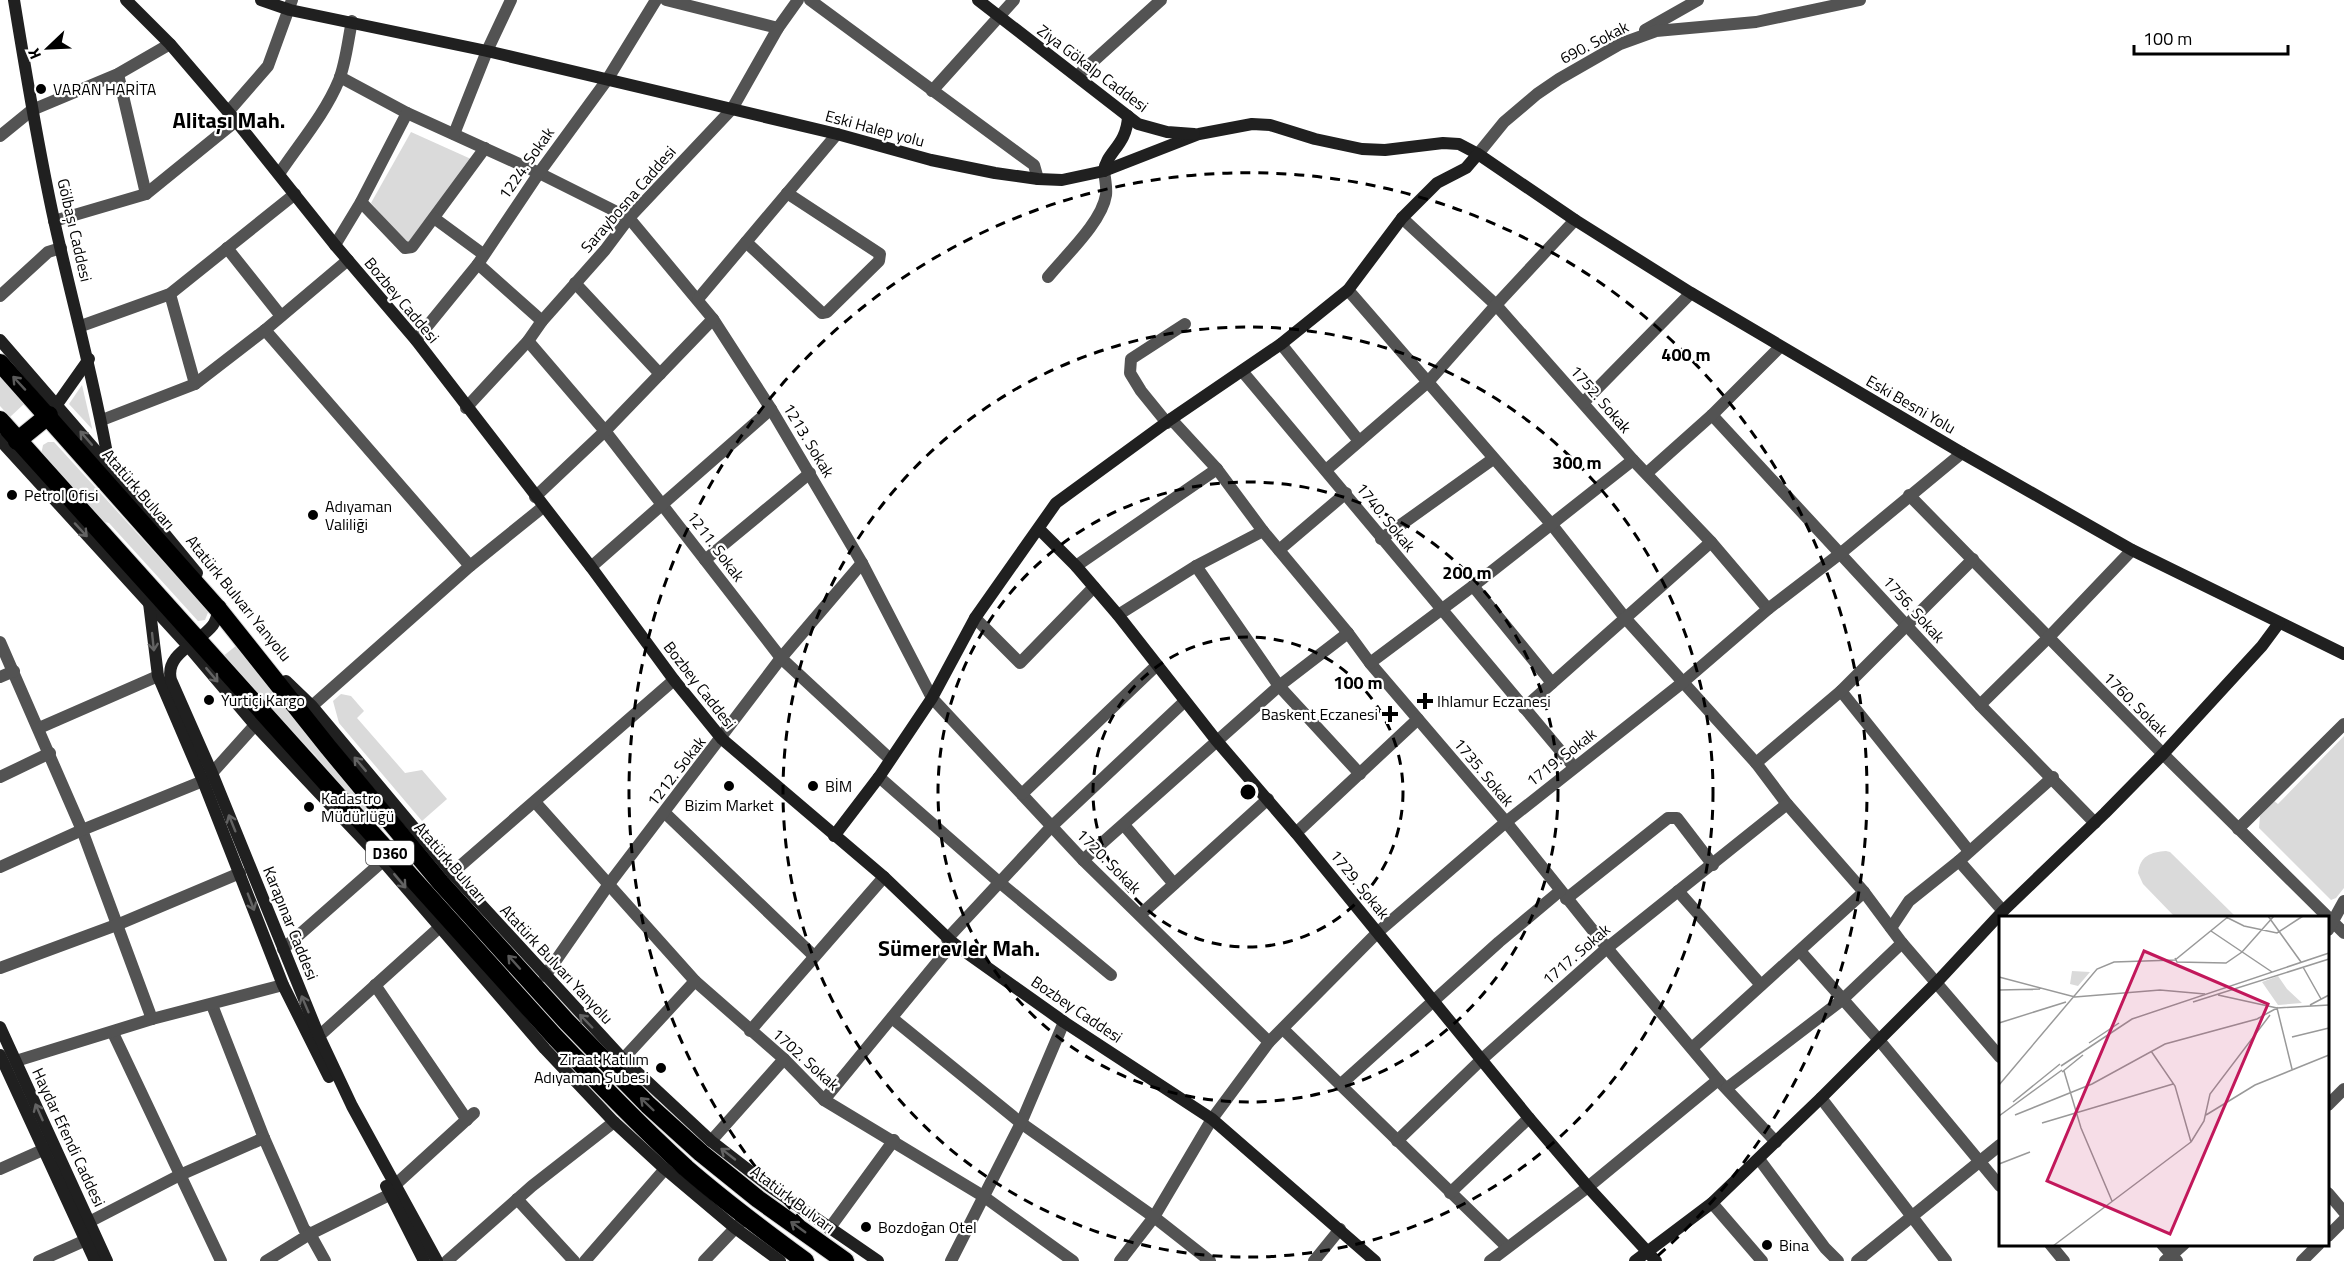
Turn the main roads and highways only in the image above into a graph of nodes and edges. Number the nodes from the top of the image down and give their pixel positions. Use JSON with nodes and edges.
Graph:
{"nodes":[{"id":1,"x":0,"y":363,"type":"edge"},
{"id":2,"x":53,"y":410,"type":"junction"},
{"id":3,"x":0,"y":420,"type":"edge"},
{"id":4,"x":6,"y":445,"type":"edge"},
{"id":5,"x":805,"y":1261,"type":"edge"},
{"id":6,"x":845,"y":1261,"type":"edge"}],
"edges":[{"from":2,"to":1,"type":"highway","name":"Atatürk Bulvarı","number":"D360","one_way":true},
{"from":2,"to":4,"type":"highway"},
{"from":6,"to":2,"type":"highway","name":"Atatürk Bulvarı","number":"D360","one_way":true},
{"from":3,"to":4,"type":"highway","number":"D360"},
{"from":4,"to":5,"type":"highway","number":"D360"}]}
